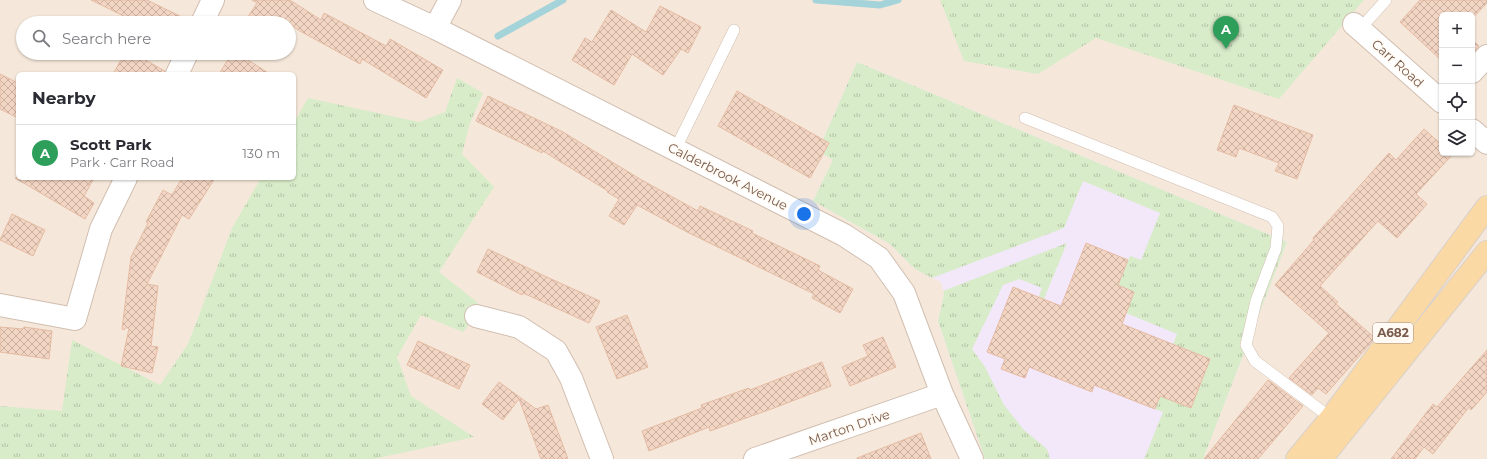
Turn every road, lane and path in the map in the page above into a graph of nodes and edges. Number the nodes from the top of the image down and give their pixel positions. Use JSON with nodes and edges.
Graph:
{"nodes":[{"id":1,"x":214,"y":0,"type":"edge"},
{"id":2,"x":375,"y":0,"type":"edge"},
{"id":3,"x":450,"y":0,"type":"edge"},
{"id":4,"x":1386,"y":0,"type":"edge"},
{"id":5,"x":206,"y":16,"type":"edge"},
{"id":6,"x":1357,"y":27,"type":"joint"},
{"id":7,"x":435,"y":28,"type":"junction"},
{"id":8,"x":734,"y":30,"type":"dead end"},
{"id":9,"x":1487,"y":56,"type":"edge"},
{"id":10,"x":184,"y":60,"type":"edge"},
{"id":11,"x":1475,"y":69,"type":"edge"},
{"id":12,"x":178,"y":72,"type":"edge"},
{"id":13,"x":1439,"y":99,"type":"edge"},
{"id":14,"x":1025,"y":118,"type":"dead end"},
{"id":15,"x":1475,"y":133,"type":"edge"},
{"id":16,"x":1487,"y":143,"type":"edge"},
{"id":17,"x":675,"y":150,"type":"junction"},
{"id":18,"x":125,"y":180,"type":"edge"},
{"id":19,"x":1486,"y":211,"type":"edge"},
{"id":20,"x":1487,"y":252,"type":"edge"},
{"id":21,"x":0,"y":305,"type":"edge"},
{"id":22,"x":476,"y":316,"type":"dead end"},
{"id":23,"x":942,"y":394,"type":"junction"},
{"id":24,"x":1330,"y":418,"type":"junction"},
{"id":25,"x":602,"y":459,"type":"edge"},
{"id":26,"x":755,"y":459,"type":"edge"},
{"id":27,"x":972,"y":459,"type":"edge"},
{"id":28,"x":1297,"y":459,"type":"edge"},
{"id":29,"x":1321,"y":459,"type":"edge"}],
"edges":[{"from":1,"to":5,"type":"street"},
{"from":2,"to":7,"type":"street","name":"Calderbrook Avenue"},
{"from":3,"to":7,"type":"street"},
{"from":4,"to":6,"type":"lane"},
{"from":6,"to":13,"type":"street","name":"Carr Road"},
{"from":7,"to":17,"type":"street","name":"Calderbrook Avenue"},
{"from":8,"to":17,"type":"lane"},
{"from":9,"to":11,"type":"street"},
{"from":10,"to":12,"type":"street"},
{"from":14,"to":24,"type":"lane"},
{"from":15,"to":16,"type":"street"},
{"from":17,"to":23,"type":"street","name":"Calderbrook Avenue"},
{"from":18,"to":21,"type":"street"},
{"from":19,"to":24,"type":"main road","number":"A682"},
{"from":20,"to":29,"type":"main road","number":"A682"},
{"from":22,"to":25,"type":"street"},
{"from":23,"to":26,"type":"street","name":"Marton Drive"},
{"from":23,"to":27,"type":"street","name":"Calderbrook Avenue"},
{"from":24,"to":28,"type":"main road","number":"A682"}]}
